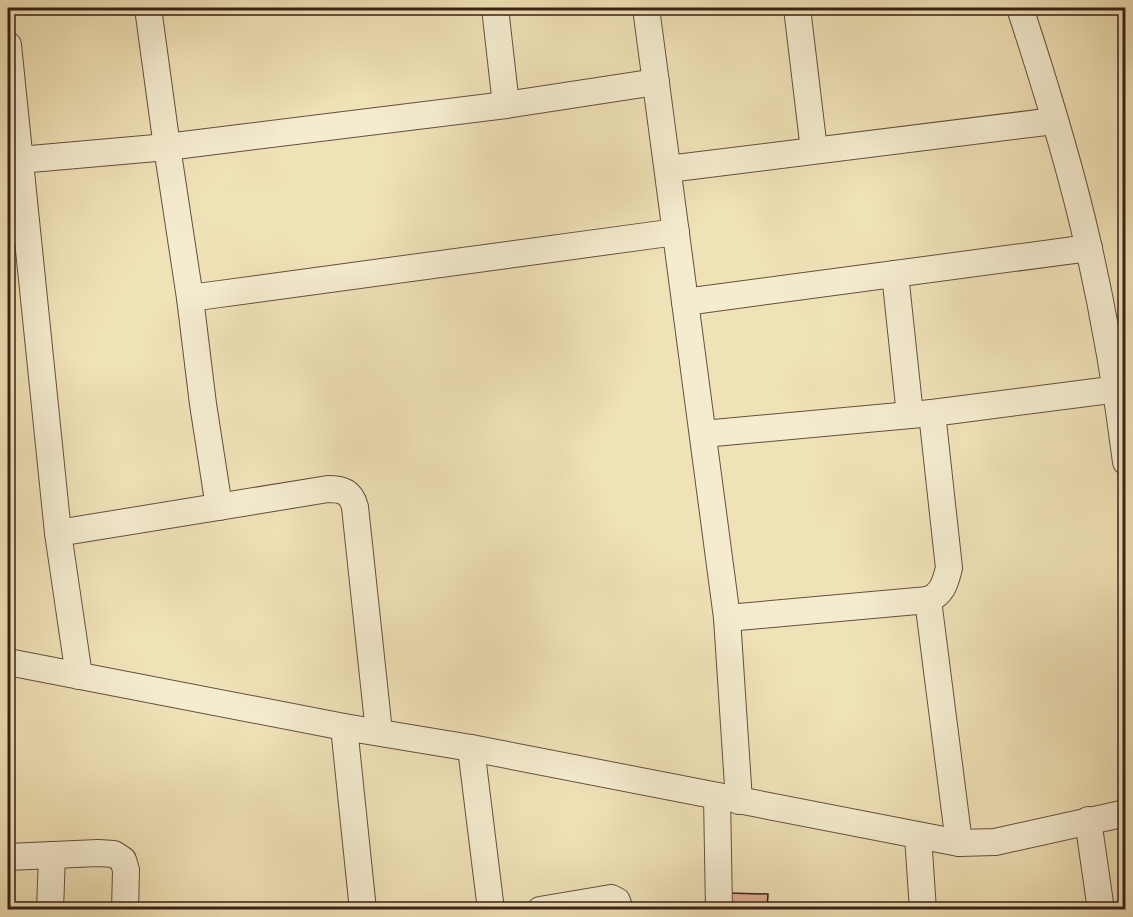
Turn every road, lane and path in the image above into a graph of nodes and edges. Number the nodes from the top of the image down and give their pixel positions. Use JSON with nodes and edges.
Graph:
{"nodes":[{"id":1,"x":148,"y":8,"type":"edge"},
{"id":2,"x":495,"y":8,"type":"edge"},
{"id":3,"x":646,"y":8,"type":"edge"},
{"id":4,"x":797,"y":8,"type":"edge"},
{"id":5,"x":1020,"y":8,"type":"edge"},
{"id":6,"x":8,"y":45,"type":"edge"},
{"id":7,"x":656,"y":82,"type":"junction"},
{"id":8,"x":506,"y":105,"type":"junction"},
{"id":9,"x":1054,"y":121,"type":"junction"},
{"id":10,"x":167,"y":147,"type":"junction"},
{"id":11,"x":814,"y":150,"type":"junction"},
{"id":12,"x":13,"y":160,"type":"edge"},
{"id":13,"x":668,"y":169,"type":"junction"},
{"id":14,"x":676,"y":232,"type":"junction"},
{"id":15,"x":1089,"y":248,"type":"junction"},
{"id":16,"x":895,"y":274,"type":"junction"},
{"id":17,"x":190,"y":298,"type":"junction"},
{"id":18,"x":685,"y":302,"type":"junction"},
{"id":19,"x":1121,"y":389,"type":"edge"},
{"id":20,"x":921,"y":414,"type":"junction"},
{"id":21,"x":703,"y":434,"type":"junction"},
{"id":22,"x":1125,"y":462,"type":"edge"},
{"id":23,"x":219,"y":507,"type":"junction"},
{"id":24,"x":58,"y":533,"type":"junction"},
{"id":25,"x":928,"y":600,"type":"junction"},
{"id":26,"x":727,"y":618,"type":"junction"},
{"id":27,"x":8,"y":662,"type":"edge"},
{"id":28,"x":79,"y":676,"type":"junction"},
{"id":29,"x":344,"y":727,"type":"junction"},
{"id":30,"x":379,"y":732,"type":"junction"},
{"id":31,"x":471,"y":748,"type":"junction"},
{"id":32,"x":728,"y":798,"type":"junction"},
{"id":33,"x":1125,"y":813,"type":"edge"},
{"id":34,"x":1088,"y":820,"type":"junction"},
{"id":35,"x":918,"y":836,"type":"junction"},
{"id":36,"x":959,"y":843,"type":"junction"},
{"id":37,"x":52,"y":855,"type":"junction"},
{"id":38,"x":8,"y":856,"type":"edge"},
{"id":39,"x":50,"y":909,"type":"edge"},
{"id":40,"x":125,"y":909,"type":"edge"},
{"id":41,"x":363,"y":909,"type":"edge"},
{"id":42,"x":491,"y":909,"type":"edge"},
{"id":43,"x":540,"y":909,"type":"edge"},
{"id":44,"x":620,"y":909,"type":"edge"},
{"id":45,"x":719,"y":909,"type":"edge"},
{"id":46,"x":923,"y":909,"type":"edge"},
{"id":47,"x":1101,"y":909,"type":"edge"}],
"edges":[{"from":1,"to":10,"type":"street"},
{"from":2,"to":8,"type":"street"},
{"from":3,"to":7,"type":"street"},
{"from":4,"to":11,"type":"street"},
{"from":5,"to":9,"type":"street"},
{"from":6,"to":12,"type":"street"},
{"from":7,"to":8,"type":"street"},
{"from":7,"to":13,"type":"street"},
{"from":8,"to":10,"type":"street"},
{"from":9,"to":11,"type":"street"},
{"from":9,"to":15,"type":"street"},
{"from":10,"to":12,"type":"street"},
{"from":10,"to":17,"type":"street"},
{"from":11,"to":13,"type":"street"},
{"from":12,"to":24,"type":"street"},
{"from":13,"to":14,"type":"street"},
{"from":14,"to":17,"type":"street"},
{"from":14,"to":18,"type":"street"},
{"from":15,"to":16,"type":"street"},
{"from":15,"to":19,"type":"street"},
{"from":16,"to":18,"type":"street"},
{"from":16,"to":20,"type":"street"},
{"from":17,"to":23,"type":"street"},
{"from":18,"to":21,"type":"street"},
{"from":19,"to":20,"type":"street"},
{"from":19,"to":22,"type":"street"},
{"from":20,"to":21,"type":"street"},
{"from":20,"to":25,"type":"street"},
{"from":21,"to":26,"type":"street"},
{"from":23,"to":24,"type":"street"},
{"from":23,"to":30,"type":"street"},
{"from":24,"to":28,"type":"street"},
{"from":25,"to":26,"type":"street"},
{"from":25,"to":36,"type":"street"},
{"from":26,"to":32,"type":"street"},
{"from":27,"to":28,"type":"street"},
{"from":28,"to":29,"type":"street"},
{"from":29,"to":30,"type":"street"},
{"from":29,"to":41,"type":"street"},
{"from":30,"to":31,"type":"street"},
{"from":31,"to":32,"type":"street"},
{"from":31,"to":42,"type":"street"},
{"from":32,"to":35,"type":"street"},
{"from":32,"to":45,"type":"street"},
{"from":33,"to":34,"type":"street"},
{"from":34,"to":36,"type":"street"},
{"from":34,"to":47,"type":"street"},
{"from":35,"to":36,"type":"street"},
{"from":35,"to":46,"type":"street"},
{"from":37,"to":38,"type":"street"},
{"from":37,"to":39,"type":"street"},
{"from":37,"to":40,"type":"street"},
{"from":43,"to":44,"type":"street"}]}
